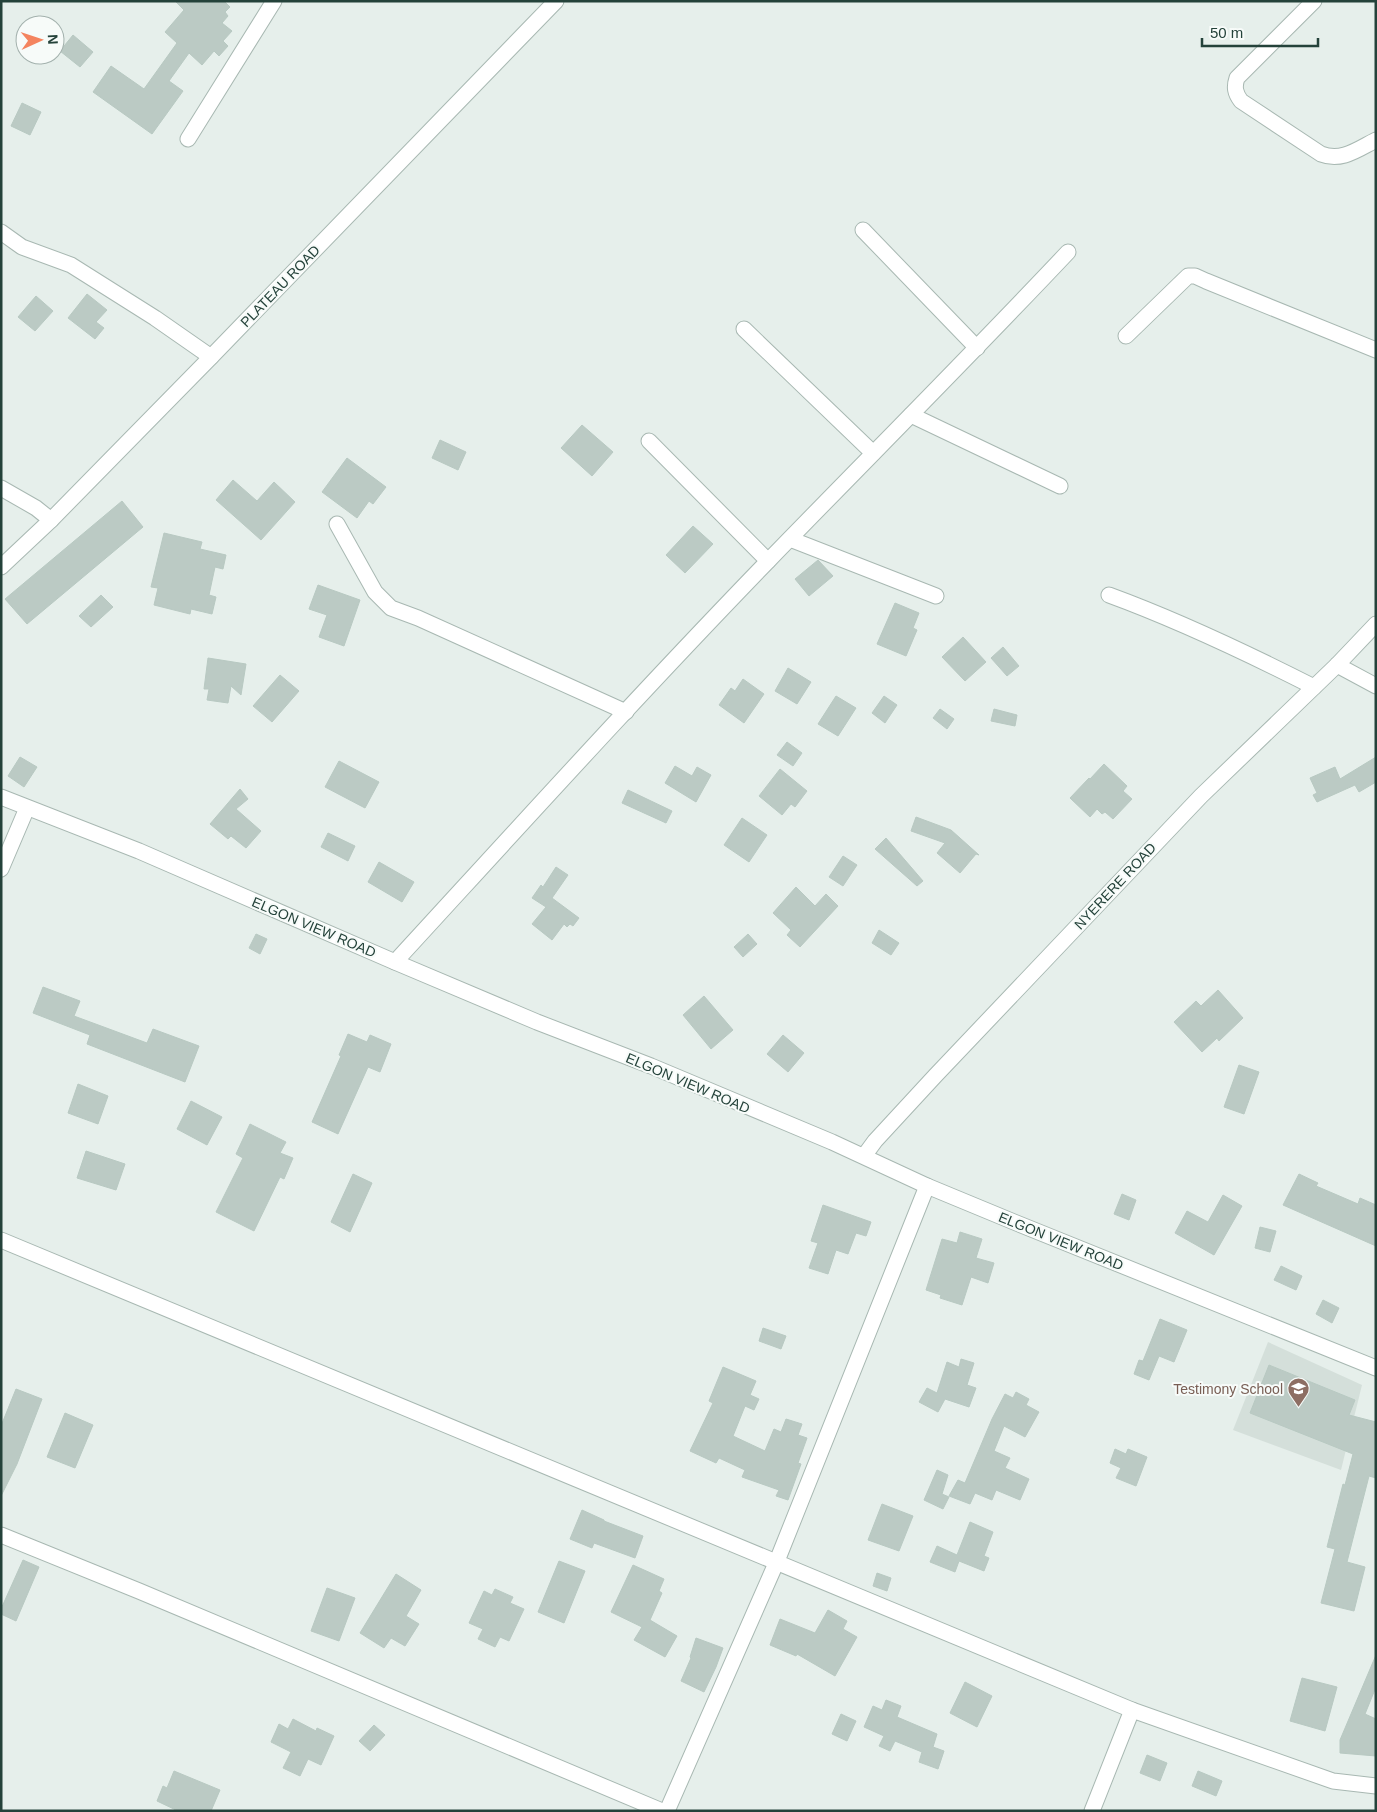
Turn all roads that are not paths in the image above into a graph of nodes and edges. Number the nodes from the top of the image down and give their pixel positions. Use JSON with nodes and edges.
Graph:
{"nodes":[{"id":1,"x":274,"y":1,"type":"edge"},
{"id":2,"x":556,"y":1,"type":"edge"},
{"id":3,"x":1314,"y":1,"type":"edge"},
{"id":4,"x":188,"y":139,"type":"dead end"},
{"id":5,"x":1376,"y":140,"type":"edge"},
{"id":6,"x":863,"y":230,"type":"dead end"},
{"id":7,"x":1,"y":232,"type":"edge"},
{"id":8,"x":1068,"y":252,"type":"dead end"},
{"id":9,"x":744,"y":329,"type":"dead end"},
{"id":10,"x":1126,"y":336,"type":"dead end"},
{"id":11,"x":977,"y":348,"type":"junction"},
{"id":12,"x":1376,"y":350,"type":"edge"},
{"id":13,"x":211,"y":357,"type":"junction"},
{"id":14,"x":911,"y":415,"type":"junction"},
{"id":15,"x":649,"y":441,"type":"dead end"},
{"id":16,"x":873,"y":453,"type":"junction"},
{"id":17,"x":1060,"y":486,"type":"dead end"},
{"id":18,"x":1,"y":488,"type":"edge"},
{"id":19,"x":51,"y":520,"type":"junction"},
{"id":20,"x":337,"y":524,"type":"dead end"},
{"id":21,"x":790,"y":538,"type":"junction"},
{"id":22,"x":768,"y":561,"type":"junction"},
{"id":23,"x":1,"y":567,"type":"edge"},
{"id":24,"x":1109,"y":594,"type":"dead end"},
{"id":25,"x":936,"y":596,"type":"dead end"},
{"id":26,"x":1376,"y":624,"type":"edge"},
{"id":27,"x":1336,"y":665,"type":"junction"},
{"id":28,"x":1376,"y":686,"type":"edge"},
{"id":29,"x":1314,"y":687,"type":"junction"},
{"id":30,"x":626,"y":712,"type":"junction"},
{"id":31,"x":1,"y":797,"type":"edge"},
{"id":32,"x":27,"y":808,"type":"junction"},
{"id":33,"x":1,"y":869,"type":"edge"},
{"id":34,"x":394,"y":962,"type":"junction"},
{"id":35,"x":864,"y":1156,"type":"junction"},
{"id":36,"x":927,"y":1186,"type":"junction"},
{"id":37,"x":1,"y":1240,"type":"edge"},
{"id":38,"x":1376,"y":1368,"type":"edge"},
{"id":39,"x":1,"y":1535,"type":"edge"},
{"id":40,"x":777,"y":1561,"type":"junction"},
{"id":41,"x":1132,"y":1710,"type":"junction"},
{"id":42,"x":1376,"y":1786,"type":"edge"},
{"id":43,"x":662,"y":1811,"type":"edge"},
{"id":44,"x":667,"y":1811,"type":"edge"},
{"id":45,"x":1092,"y":1811,"type":"edge"}],
"edges":[{"from":1,"to":4,"type":"street"},
{"from":2,"to":13,"type":"street","name":"PLATEAU ROAD"},
{"from":3,"to":5,"type":"street"},
{"from":6,"to":11,"type":"street"},
{"from":7,"to":13,"type":"street"},
{"from":8,"to":11,"type":"street"},
{"from":9,"to":16,"type":"street"},
{"from":10,"to":12,"type":"street"},
{"from":11,"to":14,"type":"street"},
{"from":13,"to":19,"type":"street","name":"PLATEAU ROAD"},
{"from":14,"to":16,"type":"street"},
{"from":14,"to":17,"type":"street"},
{"from":15,"to":22,"type":"street"},
{"from":16,"to":21,"type":"street"},
{"from":18,"to":19,"type":"street"},
{"from":19,"to":23,"type":"street","name":"PLATEAU ROAD"},
{"from":20,"to":30,"type":"street"},
{"from":21,"to":22,"type":"street"},
{"from":21,"to":25,"type":"street"},
{"from":22,"to":30,"type":"street"},
{"from":24,"to":29,"type":"street"},
{"from":26,"to":27,"type":"street","name":"NYERERE ROAD"},
{"from":27,"to":28,"type":"street"},
{"from":27,"to":29,"type":"street","name":"NYERERE ROAD"},
{"from":29,"to":35,"type":"street","name":"NYERERE ROAD"},
{"from":30,"to":34,"type":"street"},
{"from":31,"to":32,"type":"street","name":"ELGON VIEW ROAD"},
{"from":32,"to":33,"type":"street"},
{"from":32,"to":34,"type":"street","name":"ELGON VIEW ROAD"},
{"from":34,"to":35,"type":"street","name":"ELGON VIEW ROAD"},
{"from":35,"to":36,"type":"street","name":"ELGON VIEW ROAD"},
{"from":36,"to":38,"type":"street","name":"ELGON VIEW ROAD"},
{"from":36,"to":40,"type":"street"},
{"from":37,"to":40,"type":"street"},
{"from":39,"to":43,"type":"street"},
{"from":40,"to":41,"type":"street"},
{"from":40,"to":44,"type":"street"},
{"from":41,"to":42,"type":"street"},
{"from":41,"to":45,"type":"street"}]}
